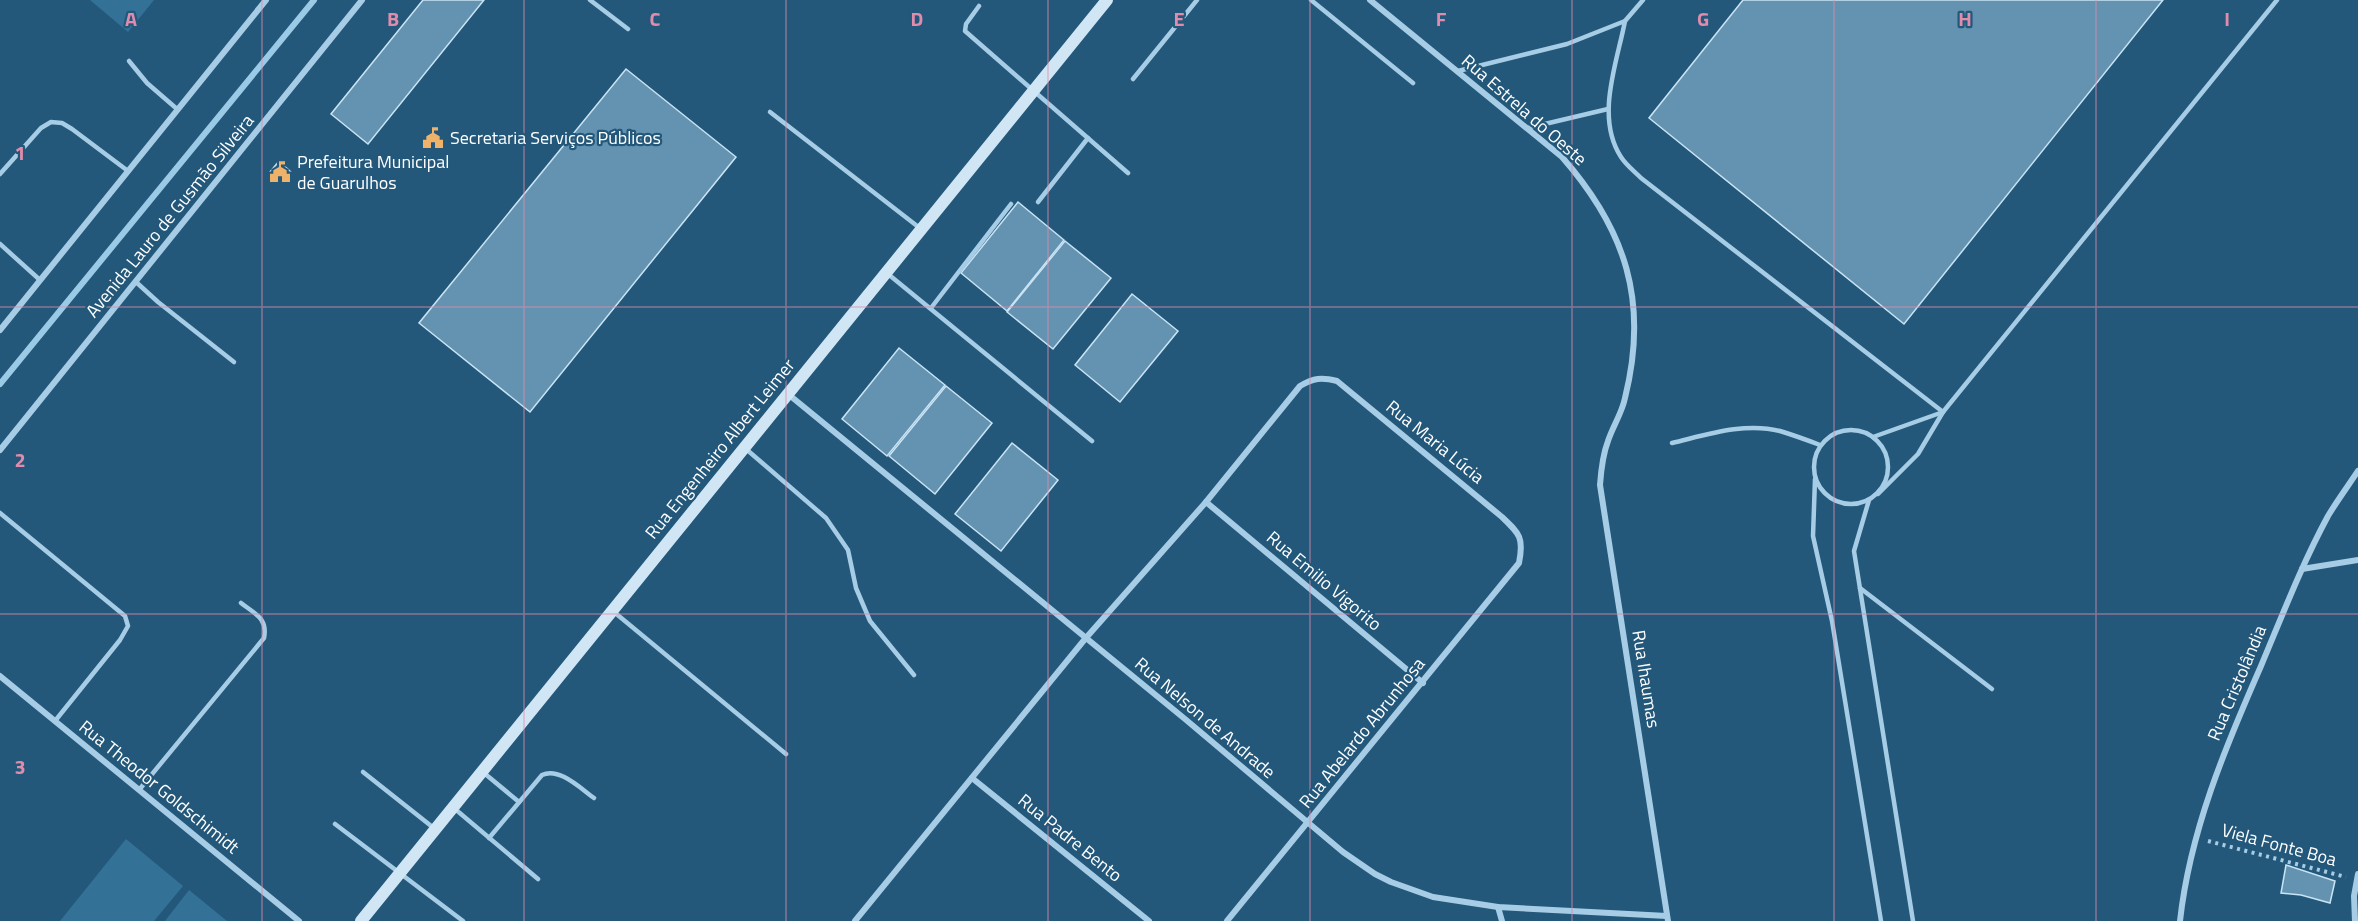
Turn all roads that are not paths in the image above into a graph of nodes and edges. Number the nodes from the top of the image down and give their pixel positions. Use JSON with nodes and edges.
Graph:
{"nodes":[{"id":1,"x":266,"y":0,"type":"edge"},
{"id":2,"x":362,"y":0,"type":"edge"},
{"id":3,"x":590,"y":0,"type":"edge"},
{"id":4,"x":1107,"y":0,"type":"edge"},
{"id":5,"x":1197,"y":0,"type":"edge"},
{"id":6,"x":1311,"y":0,"type":"edge"},
{"id":7,"x":1370,"y":0,"type":"edge"},
{"id":8,"x":1643,"y":0,"type":"edge"},
{"id":9,"x":2277,"y":0,"type":"edge"},
{"id":10,"x":980,"y":6,"type":"dead end"},
{"id":11,"x":1625,"y":21,"type":"junction"},
{"id":12,"x":628,"y":29,"type":"dead end"},
{"id":13,"x":129,"y":61,"type":"dead end"},
{"id":14,"x":1458,"y":71,"type":"junction"},
{"id":15,"x":1134,"y":79,"type":"dead end"},
{"id":16,"x":1413,"y":83,"type":"dead end"},
{"id":17,"x":1033,"y":90,"type":"junction"},
{"id":18,"x":177,"y":109,"type":"junction"},
{"id":19,"x":1608,"y":109,"type":"junction"},
{"id":20,"x":770,"y":112,"type":"dead end"},
{"id":21,"x":1528,"y":128,"type":"junction"},
{"id":22,"x":1088,"y":138,"type":"junction"},
{"id":23,"x":128,"y":171,"type":"junction"},
{"id":24,"x":1128,"y":173,"type":"dead end"},
{"id":25,"x":0,"y":174,"type":"edge"},
{"id":26,"x":1038,"y":202,"type":"dead end"},
{"id":27,"x":1011,"y":204,"type":"dead end"},
{"id":28,"x":921,"y":229,"type":"junction"},
{"id":29,"x":0,"y":244,"type":"edge"},
{"id":30,"x":886,"y":272,"type":"junction"},
{"id":31,"x":40,"y":280,"type":"junction"},
{"id":32,"x":136,"y":282,"type":"junction"},
{"id":33,"x":931,"y":308,"type":"junction"},
{"id":34,"x":0,"y":330,"type":"edge"},
{"id":35,"x":234,"y":362,"type":"dead end"},
{"id":36,"x":788,"y":394,"type":"junction"},
{"id":37,"x":1943,"y":412,"type":"junction"},
{"id":38,"x":1874,"y":437,"type":"junction"},
{"id":39,"x":1092,"y":441,"type":"dead end"},
{"id":40,"x":1607,"y":442,"type":"joint"},
{"id":41,"x":1672,"y":443,"type":"dead end"},
{"id":42,"x":1820,"y":445,"type":"junction"},
{"id":43,"x":744,"y":447,"type":"junction"},
{"id":44,"x":0,"y":450,"type":"edge"},
{"id":45,"x":2358,"y":471,"type":"edge"},
{"id":46,"x":1815,"y":479,"type":"junction"},
{"id":47,"x":1878,"y":494,"type":"junction"},
{"id":48,"x":1869,"y":500,"type":"junction"},
{"id":49,"x":1206,"y":502,"type":"junction"},
{"id":50,"x":0,"y":513,"type":"edge"},
{"id":51,"x":2358,"y":560,"type":"edge"},
{"id":52,"x":1519,"y":564,"type":"joint"},
{"id":53,"x":2302,"y":569,"type":"junction"},
{"id":54,"x":1860,"y":588,"type":"junction"},
{"id":55,"x":241,"y":603,"type":"dead end"},
{"id":56,"x":612,"y":610,"type":"junction"},
{"id":57,"x":1085,"y":639,"type":"junction"},
{"id":58,"x":914,"y":675,"type":"dead end"},
{"id":59,"x":0,"y":676,"type":"edge"},
{"id":60,"x":1423,"y":683,"type":"junction"},
{"id":61,"x":1992,"y":689,"type":"dead end"},
{"id":62,"x":55,"y":721,"type":"junction"},
{"id":63,"x":786,"y":754,"type":"dead end"},
{"id":64,"x":482,"y":771,"type":"junction"},
{"id":65,"x":363,"y":772,"type":"dead end"},
{"id":66,"x":972,"y":778,"type":"junction"},
{"id":67,"x":139,"y":790,"type":"junction"},
{"id":68,"x":594,"y":798,"type":"dead end"},
{"id":69,"x":519,"y":802,"type":"junction"},
{"id":70,"x":452,"y":808,"type":"junction"},
{"id":71,"x":1308,"y":823,"type":"junction"},
{"id":72,"x":335,"y":824,"type":"dead end"},
{"id":73,"x":435,"y":829,"type":"junction"},
{"id":74,"x":489,"y":838,"type":"junction"},
{"id":75,"x":400,"y":872,"type":"junction"},
{"id":76,"x":2357,"y":878,"type":"edge"},
{"id":77,"x":538,"y":879,"type":"dead end"},
{"id":78,"x":1498,"y":907,"type":"junction"},
{"id":79,"x":858,"y":918,"type":"edge"},
{"id":80,"x":1668,"y":919,"type":"edge"},
{"id":81,"x":299,"y":921,"type":"edge"},
{"id":82,"x":361,"y":921,"type":"edge"},
{"id":83,"x":463,"y":921,"type":"edge"},
{"id":84,"x":867,"y":921,"type":"edge"},
{"id":85,"x":1149,"y":921,"type":"edge"},
{"id":86,"x":1227,"y":921,"type":"edge"},
{"id":87,"x":1502,"y":921,"type":"edge"},
{"id":88,"x":1881,"y":921,"type":"edge"},
{"id":89,"x":1913,"y":921,"type":"edge"},
{"id":90,"x":2180,"y":921,"type":"edge"},
{"id":91,"x":2355,"y":921,"type":"edge"}],
"edges":[{"from":1,"to":18,"type":"street"},
{"from":2,"to":32,"type":"street","name":"Avenida Lauro de Gusmão Silveira"},
{"from":3,"to":12,"type":"lane"},
{"from":4,"to":17,"type":"street","name":"Rua Engenheiro Albert Leimer"},
{"from":5,"to":15,"type":"lane"},
{"from":6,"to":16,"type":"lane"},
{"from":7,"to":14,"type":"street","name":"Rua Estrela do Oeste"},
{"from":8,"to":11,"type":"lane"},
{"from":9,"to":37,"type":"lane"},
{"from":10,"to":17,"type":"lane"},
{"from":11,"to":14,"type":"lane"},
{"from":11,"to":19,"type":"lane"},
{"from":13,"to":18,"type":"lane"},
{"from":14,"to":21,"type":"street","name":"Rua Estrela do Oeste"},
{"from":17,"to":22,"type":"lane"},
{"from":17,"to":28,"type":"street","name":"Rua Engenheiro Albert Leimer"},
{"from":18,"to":23,"type":"street"},
{"from":19,"to":21,"type":"lane"},
{"from":19,"to":37,"type":"lane"},
{"from":20,"to":28,"type":"lane"},
{"from":21,"to":40,"type":"street","name":"Rua Estrela do Oeste"},
{"from":22,"to":24,"type":"lane"},
{"from":22,"to":26,"type":"lane"},
{"from":23,"to":25,"type":"lane"},
{"from":23,"to":31,"type":"street"},
{"from":27,"to":33,"type":"lane"},
{"from":28,"to":30,"type":"street","name":"Rua Engenheiro Albert Leimer"},
{"from":29,"to":31,"type":"lane"},
{"from":30,"to":33,"type":"lane"},
{"from":30,"to":36,"type":"street","name":"Rua Engenheiro Albert Leimer"},
{"from":31,"to":34,"type":"street"},
{"from":32,"to":35,"type":"lane"},
{"from":32,"to":44,"type":"street","name":"Avenida Lauro de Gusmão Silveira"},
{"from":33,"to":39,"type":"lane"},
{"from":36,"to":43,"type":"street","name":"Rua Engenheiro Albert Leimer"},
{"from":36,"to":57,"type":"street","name":"Rua Nelson de Andrade"},
{"from":37,"to":38,"type":"lane"},
{"from":37,"to":47,"type":"lane"},
{"from":38,"to":42,"type":"lane"},
{"from":38,"to":47,"type":"lane"},
{"from":40,"to":80,"type":"street","name":"Rua Ihaumas"},
{"from":41,"to":42,"type":"lane"},
{"from":42,"to":46,"type":"lane"},
{"from":43,"to":56,"type":"street","name":"Rua Engenheiro Albert Leimer"},
{"from":43,"to":58,"type":"lane"},
{"from":45,"to":53,"type":"street","name":"Rua Cristolândia"},
{"from":46,"to":48,"type":"lane"},
{"from":46,"to":88,"type":"lane"},
{"from":47,"to":48,"type":"lane"},
{"from":48,"to":54,"type":"lane"},
{"from":49,"to":52,"type":"street","name":"Rua Maria Lúcia"},
{"from":49,"to":57,"type":"street"},
{"from":49,"to":60,"type":"street","name":"Rua Emilio Vigorito"},
{"from":50,"to":62,"type":"lane"},
{"from":51,"to":53,"type":"street"},
{"from":52,"to":60,"type":"street","name":"Rua Abelardo Abrunhosa"},
{"from":53,"to":90,"type":"street","name":"Rua Cristolândia"},
{"from":54,"to":61,"type":"lane"},
{"from":54,"to":89,"type":"lane"},
{"from":55,"to":67,"type":"lane"},
{"from":56,"to":63,"type":"lane"},
{"from":56,"to":64,"type":"street","name":"Rua Engenheiro Albert Leimer"},
{"from":57,"to":66,"type":"street"},
{"from":57,"to":71,"type":"street","name":"Rua Nelson de Andrade"},
{"from":59,"to":62,"type":"street","name":"Rua Theodor Goldschimidt"},
{"from":60,"to":71,"type":"street","name":"Rua Abelardo Abrunhosa"},
{"from":62,"to":67,"type":"street","name":"Rua Theodor Goldschimidt"},
{"from":64,"to":69,"type":"lane"},
{"from":64,"to":70,"type":"street","name":"Rua Engenheiro Albert Leimer"},
{"from":65,"to":73,"type":"lane"},
{"from":66,"to":79,"type":"street"},
{"from":66,"to":85,"type":"street","name":"Rua Padre Bento"},
{"from":67,"to":81,"type":"street","name":"Rua Theodor Goldschimidt"},
{"from":68,"to":69,"type":"lane"},
{"from":69,"to":74,"type":"lane"},
{"from":70,"to":73,"type":"street","name":"Rua Engenheiro Albert Leimer"},
{"from":70,"to":74,"type":"lane"},
{"from":71,"to":78,"type":"street","name":"Rua Nelson de Andrade"},
{"from":71,"to":86,"type":"street","name":"Rua Abelardo Abrunhosa"},
{"from":72,"to":75,"type":"lane"},
{"from":73,"to":75,"type":"street","name":"Rua Engenheiro Albert Leimer"},
{"from":74,"to":77,"type":"lane"},
{"from":75,"to":82,"type":"street","name":"Rua Engenheiro Albert Leimer"},
{"from":75,"to":83,"type":"lane"},
{"from":76,"to":91,"type":"street"},
{"from":78,"to":80,"type":"street","name":"Rua Nelson de Andrade"},
{"from":78,"to":87,"type":"street"},
{"from":79,"to":84,"type":"street"}]}
